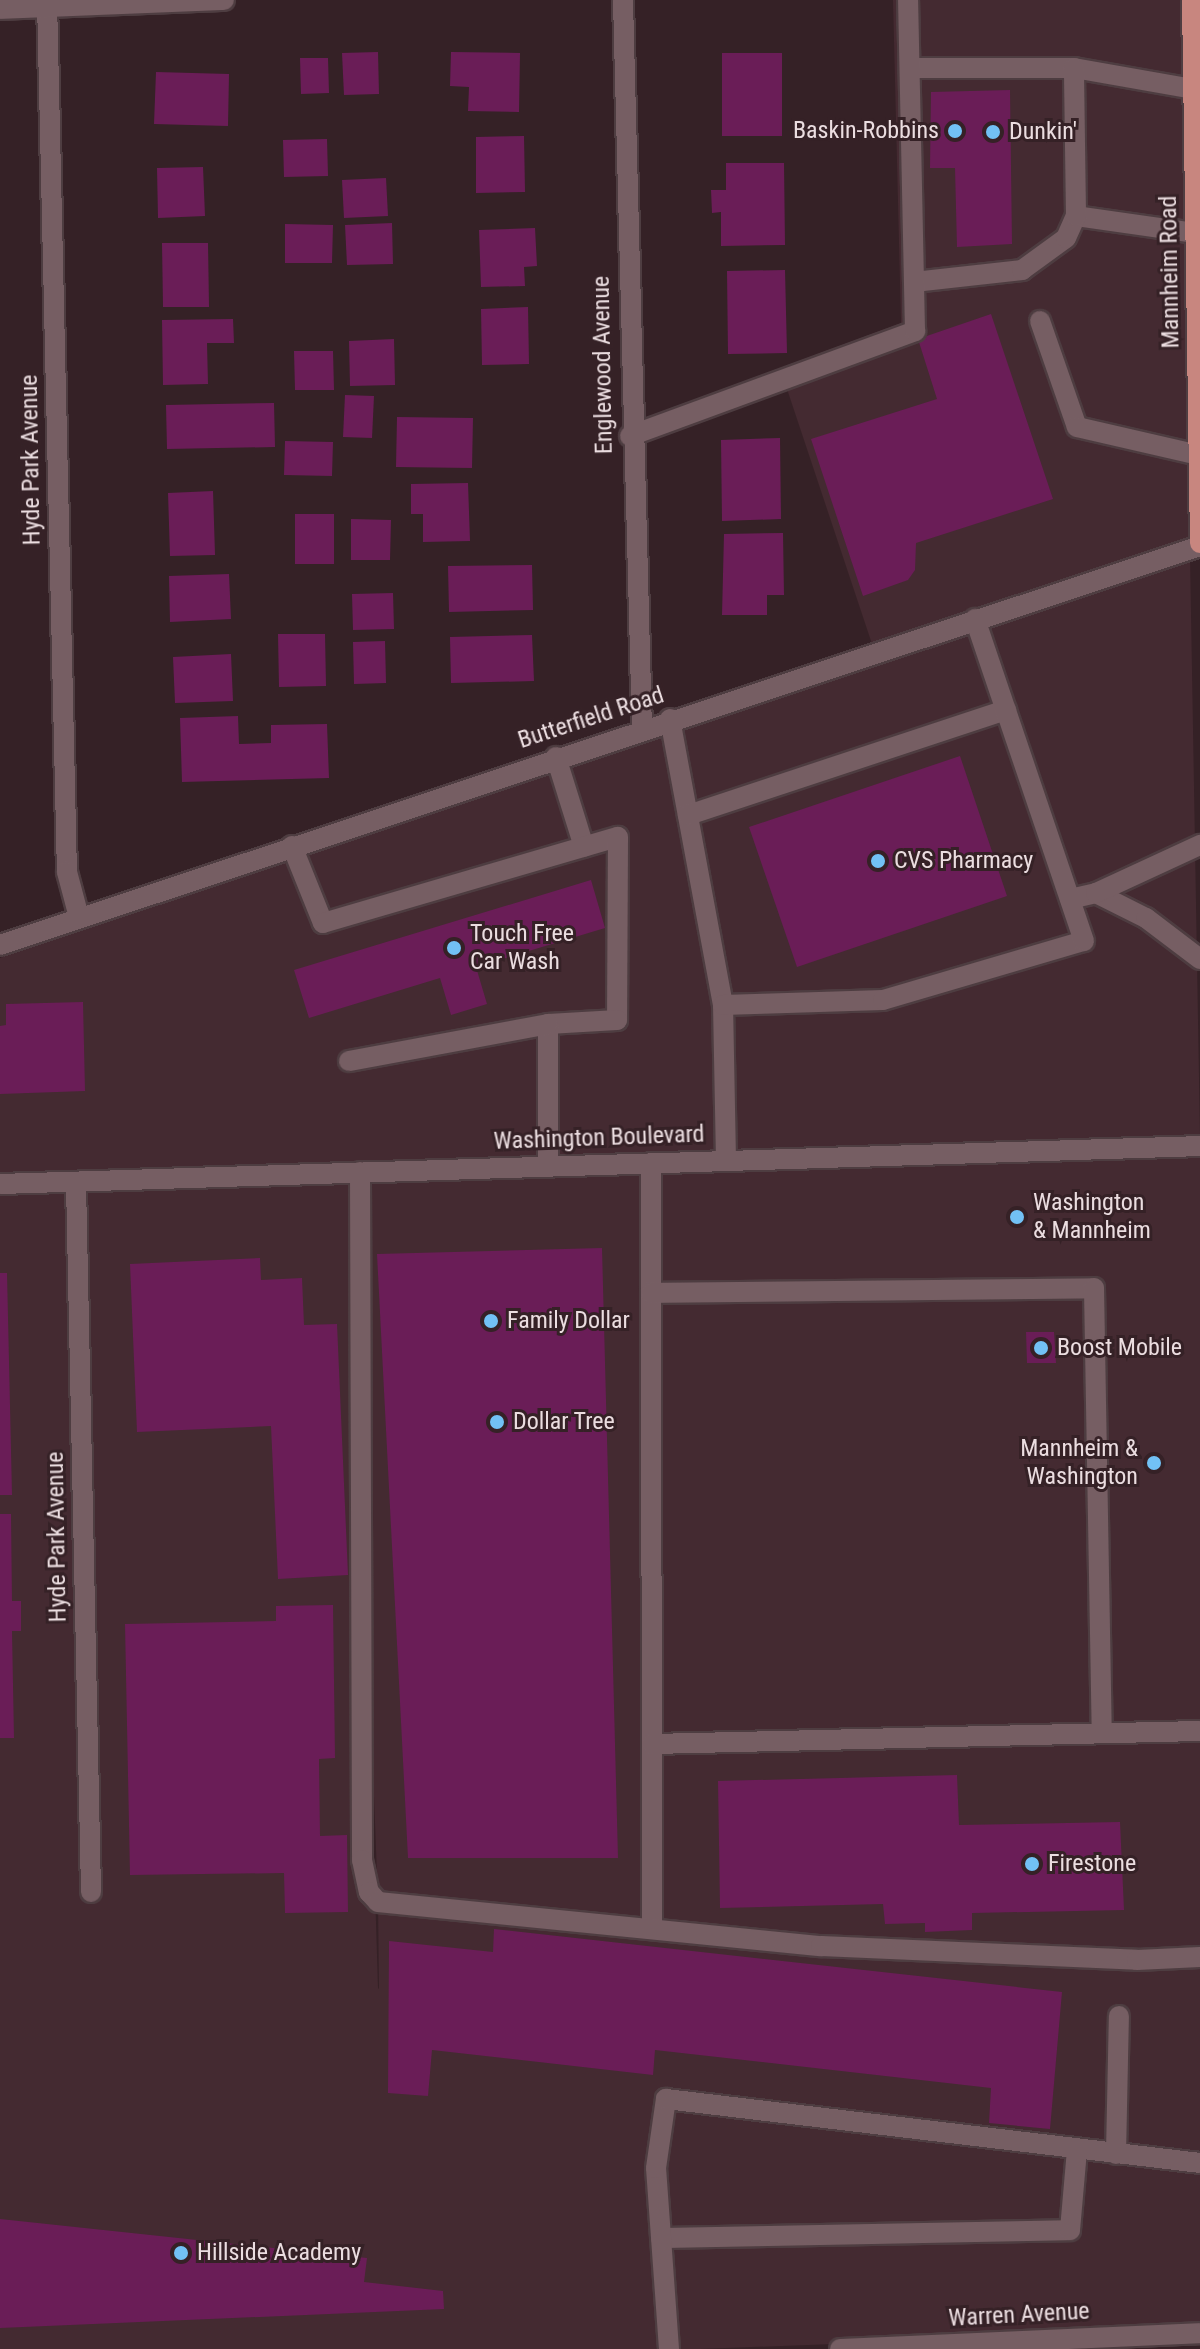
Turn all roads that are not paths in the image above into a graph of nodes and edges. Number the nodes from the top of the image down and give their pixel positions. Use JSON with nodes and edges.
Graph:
{"nodes":[{"id":1,"x":224,"y":0,"type":"edge"},
{"id":2,"x":623,"y":0,"type":"edge"},
{"id":3,"x":908,"y":0,"type":"edge"},
{"id":4,"x":1192,"y":0,"type":"edge"},
{"id":5,"x":47,"y":4,"type":"edge"},
{"id":6,"x":0,"y":9,"type":"edge"},
{"id":7,"x":1196,"y":34,"type":"edge"},
{"id":8,"x":910,"y":68,"type":"junction"},
{"id":9,"x":1074,"y":68,"type":"junction"},
{"id":10,"x":1193,"y":89,"type":"junction"},
{"id":11,"x":1076,"y":216,"type":"junction"},
{"id":12,"x":1195,"y":233,"type":"junction"},
{"id":13,"x":1198,"y":268,"type":"edge"},
{"id":14,"x":914,"y":282,"type":"junction"},
{"id":15,"x":1040,"y":321,"type":"dead end"},
{"id":16,"x":1198,"y":329,"type":"edge"},
{"id":17,"x":1199,"y":415,"type":"edge"},
{"id":18,"x":630,"y":436,"type":"junction"},
{"id":19,"x":1199,"y":455,"type":"edge"},
{"id":20,"x":1200,"y":544,"type":"edge"},
{"id":21,"x":975,"y":619,"type":"junction"},
{"id":22,"x":1006,"y":710,"type":"junction"},
{"id":23,"x":670,"y":719,"type":"junction"},
{"id":24,"x":642,"y":729,"type":"junction"},
{"id":25,"x":556,"y":757,"type":"junction"},
{"id":26,"x":688,"y":815,"type":"junction"},
{"id":27,"x":1200,"y":845,"type":"edge"},
{"id":28,"x":292,"y":846,"type":"junction"},
{"id":29,"x":584,"y":847,"type":"junction"},
{"id":30,"x":1096,"y":893,"type":"junction"},
{"id":31,"x":1070,"y":899,"type":"junction"},
{"id":32,"x":79,"y":917,"type":"junction"},
{"id":33,"x":0,"y":945,"type":"edge"},
{"id":34,"x":1200,"y":959,"type":"edge"},
{"id":35,"x":723,"y":1005,"type":"junction"},
{"id":36,"x":548,"y":1024,"type":"junction"},
{"id":37,"x":349,"y":1061,"type":"dead end"},
{"id":38,"x":1200,"y":1146,"type":"edge"},
{"id":39,"x":726,"y":1160,"type":"junction"},
{"id":40,"x":651,"y":1163,"type":"junction"},
{"id":41,"x":548,"y":1166,"type":"junction"},
{"id":42,"x":360,"y":1172,"type":"junction"},
{"id":43,"x":76,"y":1182,"type":"junction"},
{"id":44,"x":0,"y":1184,"type":"edge"},
{"id":45,"x":651,"y":1293,"type":"junction"},
{"id":46,"x":1200,"y":1731,"type":"edge"},
{"id":47,"x":1102,"y":1733,"type":"junction"},
{"id":48,"x":652,"y":1744,"type":"junction"},
{"id":49,"x":91,"y":1892,"type":"dead end"},
{"id":50,"x":652,"y":1929,"type":"junction"},
{"id":51,"x":1200,"y":1957,"type":"edge"},
{"id":52,"x":1119,"y":2016,"type":"dead end"},
{"id":53,"x":1077,"y":2150,"type":"junction"},
{"id":54,"x":1116,"y":2154,"type":"junction"},
{"id":55,"x":1200,"y":2163,"type":"edge"},
{"id":56,"x":661,"y":2238,"type":"junction"},
{"id":57,"x":1200,"y":2333,"type":"edge"},
{"id":58,"x":669,"y":2349,"type":"edge"},
{"id":59,"x":840,"y":2349,"type":"edge"}],
"edges":[{"from":1,"to":5,"type":"street"},
{"from":2,"to":18,"type":"street","name":"Englewood Avenue"},
{"from":3,"to":8,"type":"street"},
{"from":4,"to":7,"type":"main road","name":"Mannheim Road"},
{"from":5,"to":6,"type":"street"},
{"from":5,"to":32,"type":"street","name":"Hyde Park Avenue"},
{"from":7,"to":10,"type":"main road","name":"Mannheim Road"},
{"from":8,"to":9,"type":"street"},
{"from":8,"to":14,"type":"street"},
{"from":9,"to":10,"type":"street"},
{"from":9,"to":11,"type":"street"},
{"from":10,"to":12,"type":"main road","name":"Mannheim Road"},
{"from":11,"to":12,"type":"street"},
{"from":11,"to":14,"type":"street"},
{"from":12,"to":13,"type":"main road","name":"Mannheim Road"},
{"from":13,"to":16,"type":"main road","name":"Mannheim Road"},
{"from":14,"to":18,"type":"street"},
{"from":15,"to":19,"type":"street"},
{"from":16,"to":17,"type":"main road","name":"Mannheim Road"},
{"from":17,"to":19,"type":"main road","name":"Mannheim Road"},
{"from":18,"to":24,"type":"street","name":"Englewood Avenue"},
{"from":19,"to":20,"type":"main road","name":"Mannheim Road"},
{"from":20,"to":21,"type":"street","name":"Butterfield Road"},
{"from":21,"to":22,"type":"street"},
{"from":21,"to":23,"type":"street","name":"Butterfield Road"},
{"from":22,"to":26,"type":"street"},
{"from":22,"to":31,"type":"street"},
{"from":23,"to":24,"type":"street","name":"Butterfield Road"},
{"from":23,"to":26,"type":"street"},
{"from":24,"to":25,"type":"street","name":"Butterfield Road"},
{"from":25,"to":28,"type":"street","name":"Butterfield Road"},
{"from":25,"to":29,"type":"street"},
{"from":26,"to":35,"type":"street"},
{"from":27,"to":30,"type":"street"},
{"from":28,"to":29,"type":"street"},
{"from":28,"to":32,"type":"street","name":"Butterfield Road"},
{"from":29,"to":36,"type":"street"},
{"from":30,"to":31,"type":"street"},
{"from":30,"to":34,"type":"street"},
{"from":31,"to":35,"type":"street"},
{"from":32,"to":33,"type":"street","name":"Butterfield Road"},
{"from":35,"to":39,"type":"street"},
{"from":36,"to":37,"type":"street"},
{"from":36,"to":41,"type":"street"},
{"from":38,"to":39,"type":"street","name":"Washington Boulevard"},
{"from":39,"to":40,"type":"street","name":"Washington Boulevard"},
{"from":40,"to":41,"type":"street","name":"Washington Boulevard"},
{"from":40,"to":45,"type":"street"},
{"from":41,"to":42,"type":"street","name":"Washington Boulevard"},
{"from":42,"to":43,"type":"street","name":"Washington Boulevard"},
{"from":42,"to":50,"type":"street"},
{"from":43,"to":44,"type":"street","name":"Washington Boulevard"},
{"from":43,"to":49,"type":"street","name":"Hyde Park Avenue"},
{"from":45,"to":47,"type":"street"},
{"from":45,"to":48,"type":"street"},
{"from":46,"to":47,"type":"street"},
{"from":47,"to":48,"type":"street"},
{"from":48,"to":50,"type":"street"},
{"from":50,"to":51,"type":"street"},
{"from":52,"to":54,"type":"street"},
{"from":53,"to":54,"type":"street"},
{"from":53,"to":56,"type":"street"},
{"from":53,"to":56,"type":"street"},
{"from":54,"to":55,"type":"street"},
{"from":56,"to":58,"type":"street"},
{"from":57,"to":59,"type":"street","name":"Warren Avenue"}]}
